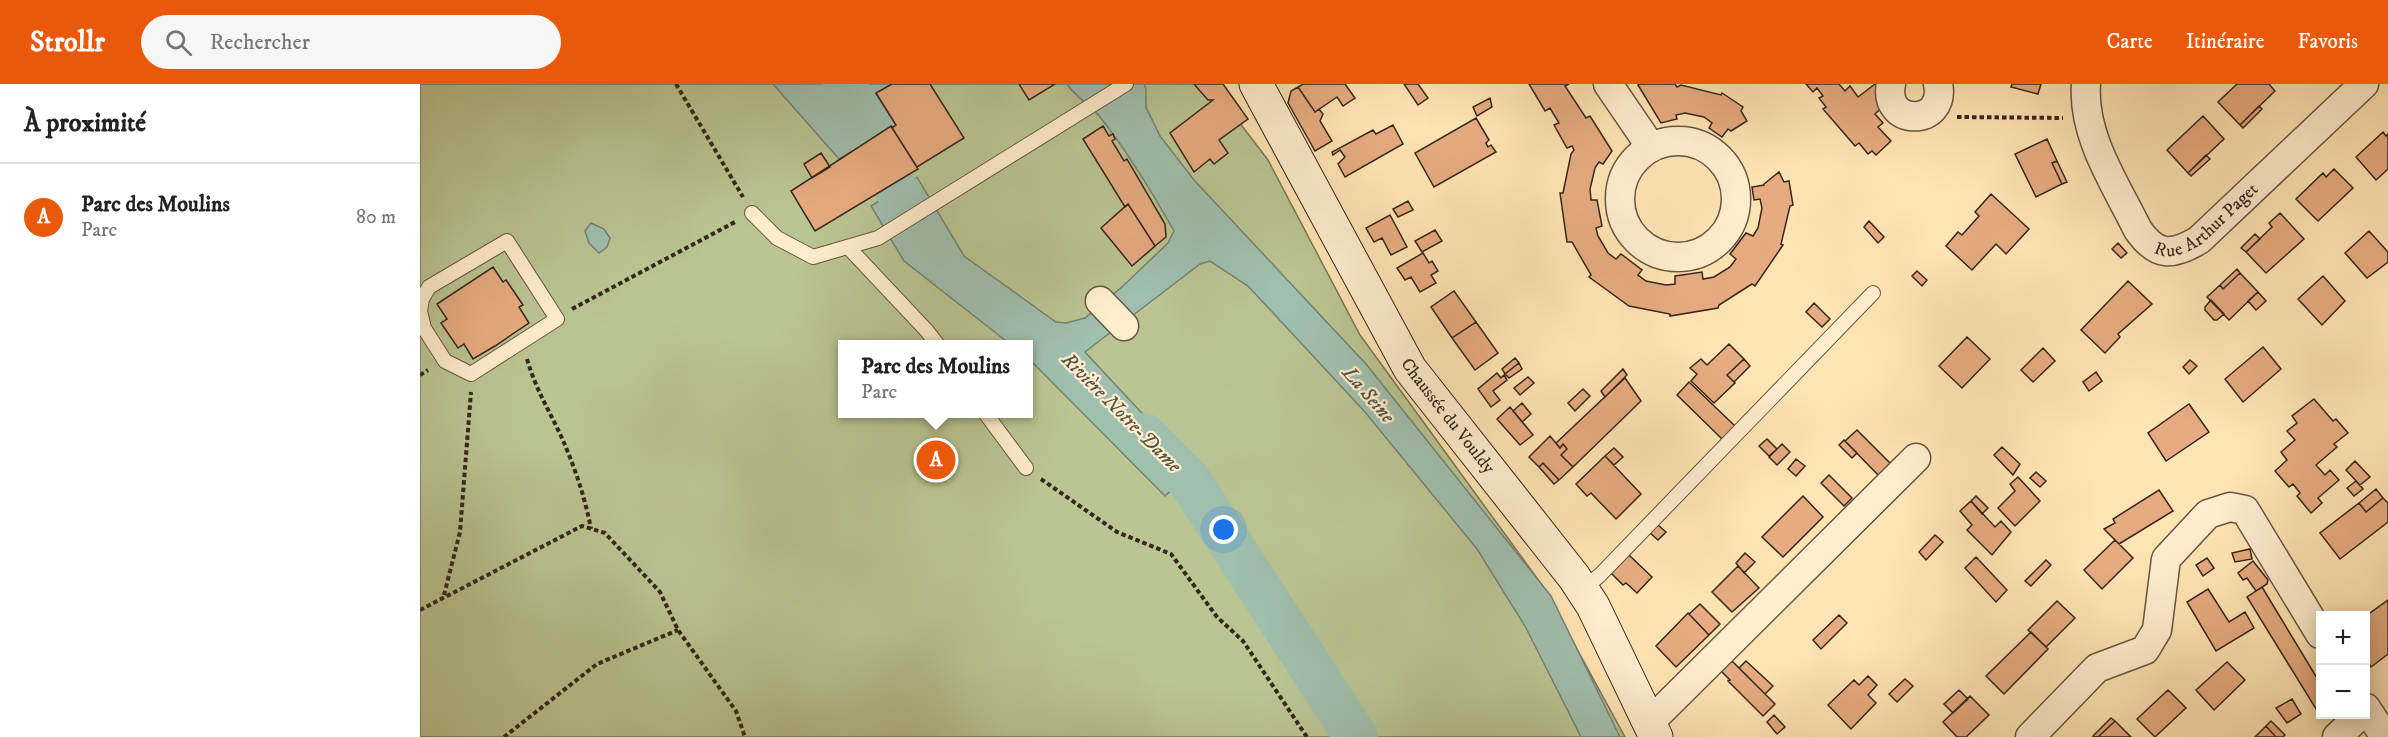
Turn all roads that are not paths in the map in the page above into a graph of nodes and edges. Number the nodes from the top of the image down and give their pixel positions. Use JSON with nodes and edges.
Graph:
{"nodes":[{"id":1,"x":1126,"y":84,"type":"edge"},
{"id":2,"x":1256,"y":84,"type":"edge"},
{"id":3,"x":1608,"y":84,"type":"edge"},
{"id":4,"x":1891,"y":84,"type":"edge"},
{"id":5,"x":2086,"y":84,"type":"edge"},
{"id":6,"x":2364,"y":84,"type":"edge"},
{"id":7,"x":1936,"y":96,"type":"edge"},
{"id":8,"x":1650,"y":147,"type":"junction"},
{"id":9,"x":752,"y":213,"type":"road end"},
{"id":10,"x":848,"y":247,"type":"junction"},
{"id":11,"x":1874,"y":293,"type":"dead end"},
{"id":12,"x":1100,"y":301,"type":"dead end"},
{"id":13,"x":420,"y":311,"type":"edge"},
{"id":14,"x":1124,"y":326,"type":"dead end"},
{"id":15,"x":933,"y":340,"type":"edge"},
{"id":16,"x":989,"y":418,"type":"edge"},
{"id":17,"x":1916,"y":458,"type":"dead end"},
{"id":18,"x":1026,"y":468,"type":"road end"},
{"id":19,"x":1582,"y":590,"type":"junction"},
{"id":20,"x":2316,"y":627,"type":"edge"},
{"id":21,"x":2370,"y":717,"type":"edge"},
{"id":22,"x":2356,"y":719,"type":"edge"},
{"id":23,"x":1653,"y":730,"type":"edge"},
{"id":24,"x":2030,"y":737,"type":"edge"},
{"id":25,"x":2337,"y":737,"type":"edge"},
{"id":26,"x":2385,"y":737,"type":"edge"}],
"edges":[{"from":1,"to":10,"type":"lane"},
{"from":2,"to":19,"type":"street","name":"Chaussée du Vouldy"},
{"from":3,"to":8,"type":"street"},
{"from":4,"to":7,"type":"street"},
{"from":5,"to":6,"type":"street","name":"Rue Arthur Paget"},
{"from":8,"to":8,"type":"street"},
{"from":9,"to":10,"type":"lane"},
{"from":10,"to":15,"type":"lane"},
{"from":11,"to":19,"type":"lane"},
{"from":12,"to":14,"type":"street"},
{"from":13,"to":13,"type":"lane"},
{"from":16,"to":18,"type":"lane"},
{"from":17,"to":23,"type":"street"},
{"from":19,"to":23,"type":"street","name":"Chaussée du Vouldy"},
{"from":20,"to":24,"type":"street"},
{"from":21,"to":26,"type":"street"},
{"from":22,"to":25,"type":"street"}]}
